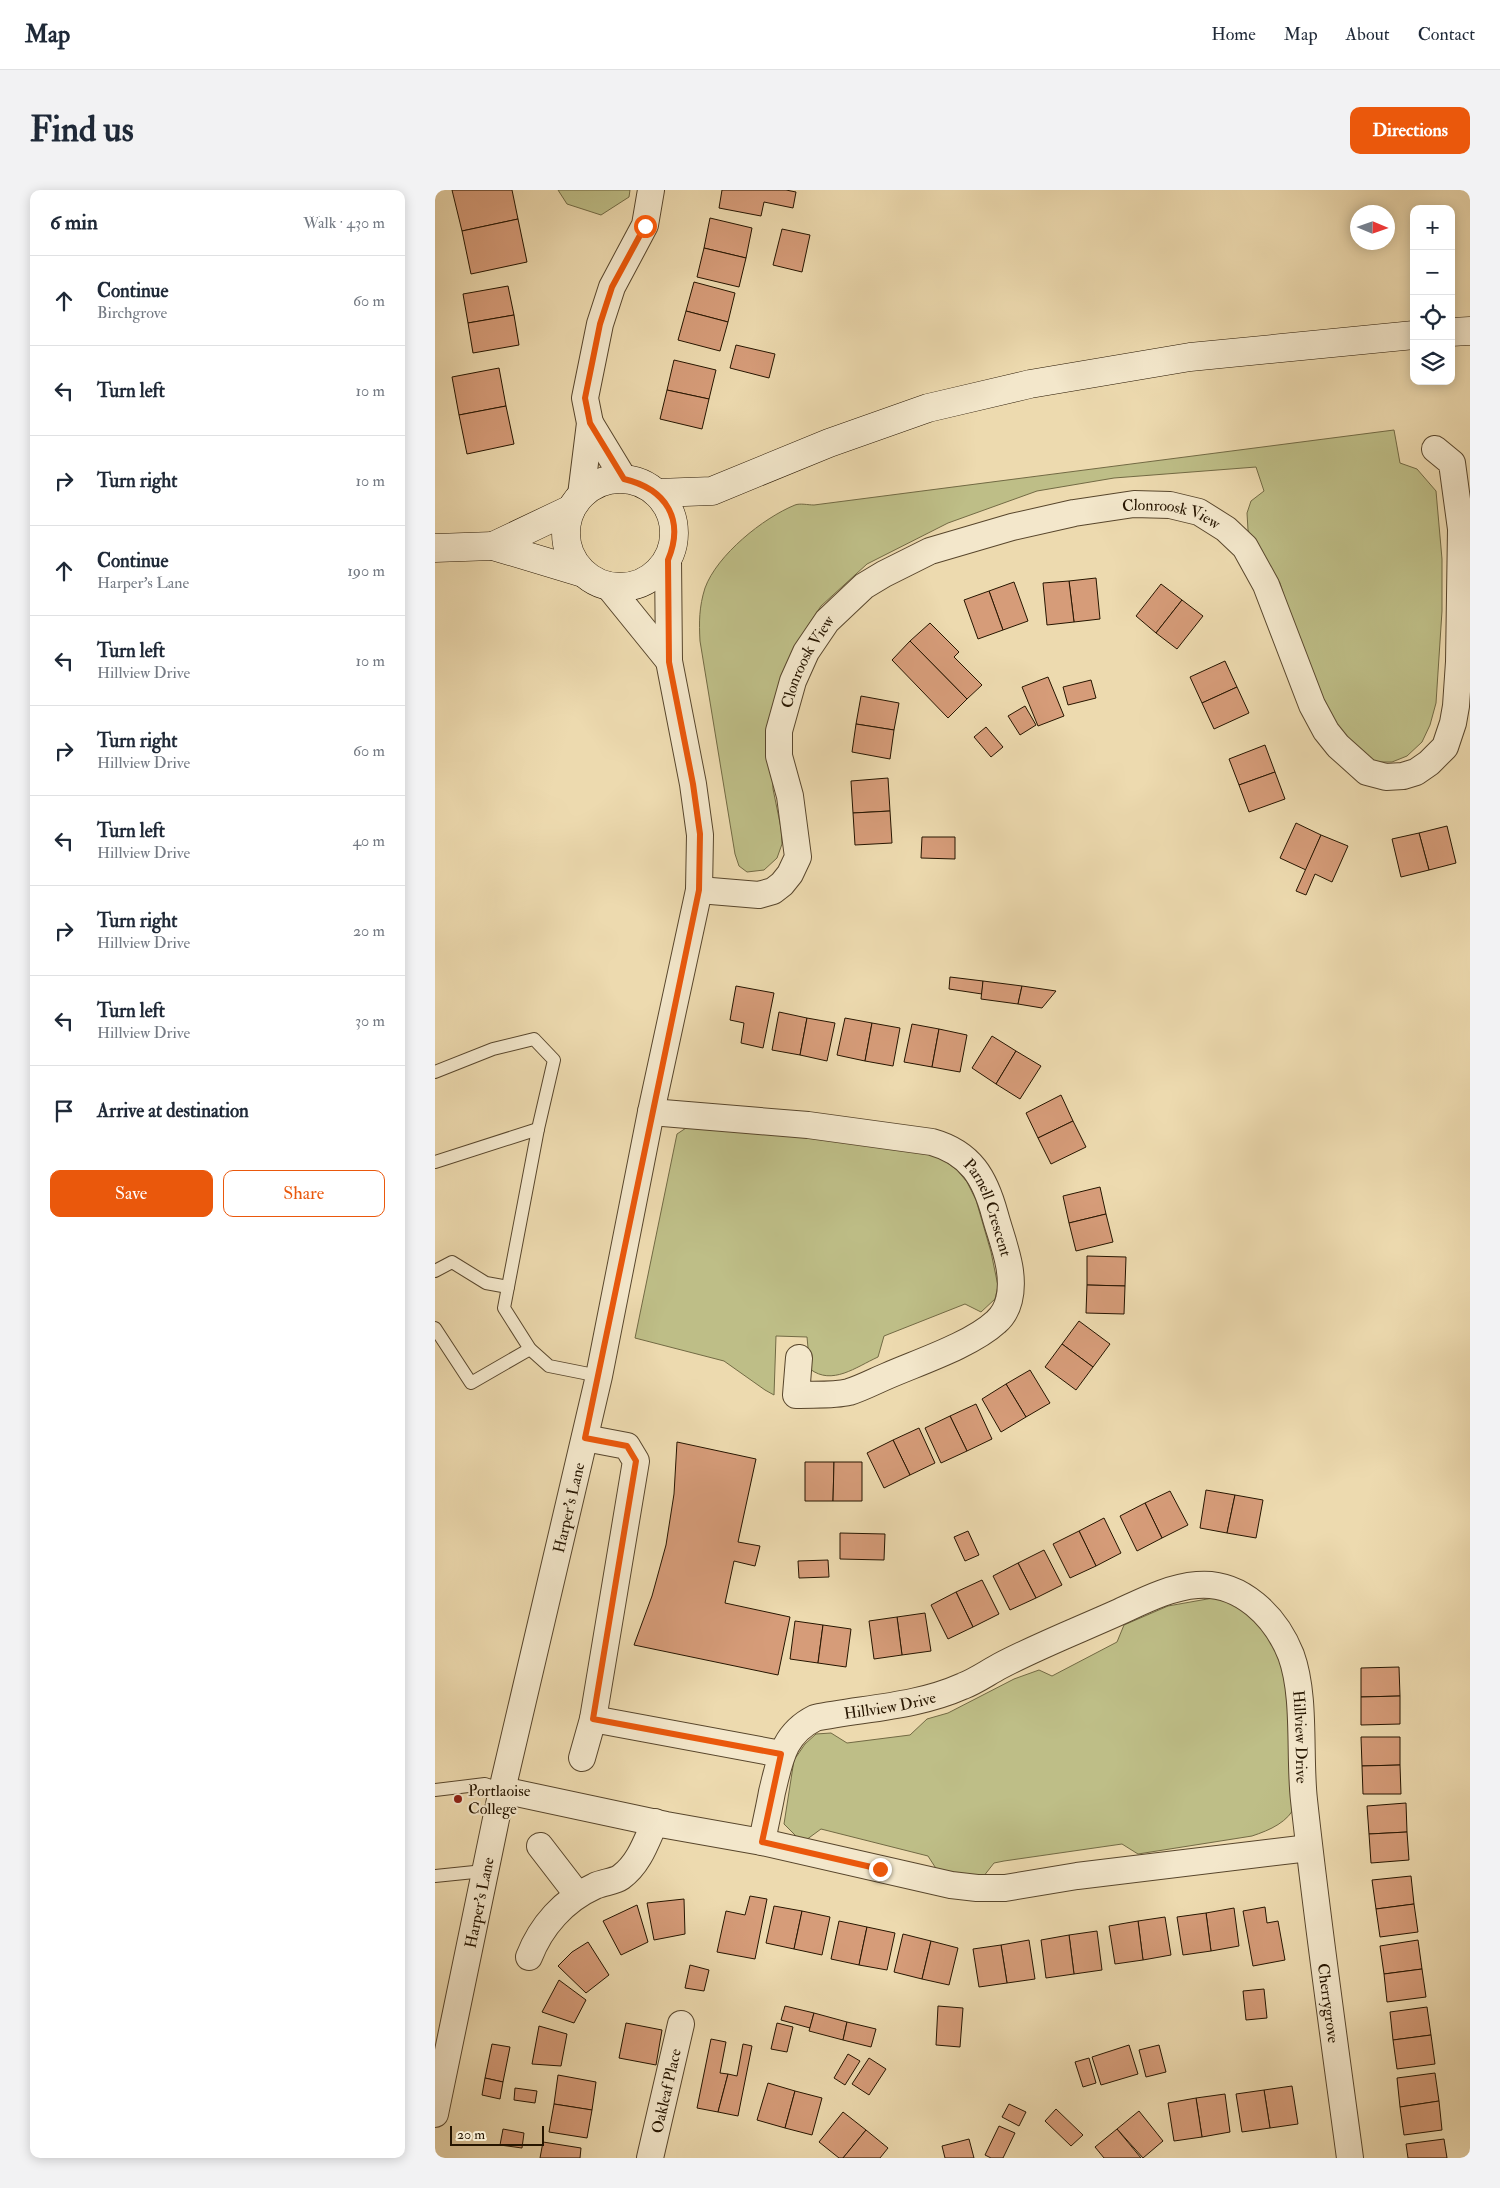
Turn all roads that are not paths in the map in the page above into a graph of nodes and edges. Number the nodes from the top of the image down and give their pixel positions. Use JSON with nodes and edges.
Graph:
{"nodes":[{"id":1,"x":651,"y":190,"type":"edge"},
{"id":2,"x":1470,"y":331,"type":"edge"},
{"id":3,"x":1455,"y":332,"type":"edge"},
{"id":4,"x":1410,"y":335,"type":"edge"},
{"id":5,"x":590,"y":423,"type":"junction"},
{"id":6,"x":1435,"y":449,"type":"dead end"},
{"id":7,"x":624,"y":479,"type":"junction"},
{"id":8,"x":712,"y":491,"type":"junction"},
{"id":9,"x":657,"y":493,"type":"junction"},
{"id":10,"x":576,"y":502,"type":"junction"},
{"id":11,"x":675,"y":534,"type":"junction"},
{"id":12,"x":493,"y":546,"type":"junction"},
{"id":13,"x":435,"y":548,"type":"edge"},
{"id":14,"x":668,"y":560,"type":"junction"},
{"id":15,"x":580,"y":572,"type":"junction"},
{"id":16,"x":609,"y":587,"type":"junction"},
{"id":17,"x":669,"y":662,"type":"junction"},
{"id":18,"x":699,"y":890,"type":"junction"},
{"id":19,"x":435,"y":1072,"type":"edge"},
{"id":20,"x":651,"y":1112,"type":"junction"},
{"id":21,"x":538,"y":1129,"type":"junction"},
{"id":22,"x":435,"y":1162,"type":"edge"},
{"id":23,"x":435,"y":1271,"type":"edge"},
{"id":24,"x":508,"y":1287,"type":"junction"},
{"id":25,"x":435,"y":1328,"type":"edge"},
{"id":26,"x":530,"y":1349,"type":"junction"},
{"id":27,"x":799,"y":1358,"type":"dead end"},
{"id":28,"x":599,"y":1376,"type":"junction"},
{"id":29,"x":585,"y":1438,"type":"junction"},
{"id":30,"x":593,"y":1719,"type":"junction"},
{"id":31,"x":781,"y":1754,"type":"junction"},
{"id":32,"x":582,"y":1758,"type":"dead end"},
{"id":33,"x":435,"y":1790,"type":"edge"},
{"id":34,"x":502,"y":1790,"type":"junction"},
{"id":35,"x":655,"y":1822,"type":"junction"},
{"id":36,"x":762,"y":1842,"type":"junction"},
{"id":37,"x":540,"y":1846,"type":"dead end"},
{"id":38,"x":1309,"y":1848,"type":"junction"},
{"id":39,"x":484,"y":1871,"type":"junction"},
{"id":40,"x":435,"y":1876,"type":"edge"},
{"id":41,"x":577,"y":1894,"type":"junction"},
{"id":42,"x":529,"y":1957,"type":"dead end"},
{"id":43,"x":681,"y":2024,"type":"dead end"},
{"id":44,"x":435,"y":2114,"type":"edge"},
{"id":45,"x":650,"y":2158,"type":"edge"},
{"id":46,"x":1350,"y":2158,"type":"edge"}],
"edges":[{"from":1,"to":5,"type":"street"},
{"from":2,"to":3,"type":"street"},
{"from":4,"to":8,"type":"street"},
{"from":5,"to":7,"type":"street"},
{"from":5,"to":10,"type":"street"},
{"from":6,"to":18,"type":"street","name":"Clonroosk View"},
{"from":7,"to":9,"type":"street"},
{"from":7,"to":10,"type":"street"},
{"from":8,"to":9,"type":"street"},
{"from":8,"to":11,"type":"street"},
{"from":9,"to":11,"type":"street"},
{"from":10,"to":12,"type":"street"},
{"from":10,"to":15,"type":"street"},
{"from":11,"to":14,"type":"street"},
{"from":12,"to":13,"type":"street"},
{"from":12,"to":15,"type":"street"},
{"from":14,"to":16,"type":"street"},
{"from":14,"to":17,"type":"street","name":"Harper's Lane"},
{"from":15,"to":16,"type":"street"},
{"from":16,"to":17,"type":"street","name":"Harper's Lane"},
{"from":17,"to":18,"type":"street","name":"Harper's Lane"},
{"from":18,"to":20,"type":"street","name":"Harper's Lane"},
{"from":19,"to":21,"type":"lane"},
{"from":20,"to":27,"type":"street","name":"Parnell Crescent"},
{"from":20,"to":28,"type":"street","name":"Harper's Lane"},
{"from":21,"to":22,"type":"lane"},
{"from":21,"to":24,"type":"lane"},
{"from":23,"to":24,"type":"lane"},
{"from":24,"to":26,"type":"lane"},
{"from":25,"to":26,"type":"lane"},
{"from":26,"to":28,"type":"lane"},
{"from":28,"to":29,"type":"street","name":"Harper's Lane"},
{"from":29,"to":30,"type":"street"},
{"from":29,"to":34,"type":"street","name":"Harper's Lane"},
{"from":30,"to":31,"type":"street"},
{"from":30,"to":32,"type":"street"},
{"from":31,"to":36,"type":"street","name":"Hillview Drive"},
{"from":31,"to":38,"type":"street","name":"Hillview Drive"},
{"from":33,"to":34,"type":"lane"},
{"from":34,"to":35,"type":"street"},
{"from":34,"to":39,"type":"street","name":"Harper's Lane"},
{"from":35,"to":36,"type":"street"},
{"from":35,"to":41,"type":"street"},
{"from":36,"to":38,"type":"street"},
{"from":37,"to":41,"type":"street"},
{"from":38,"to":46,"type":"street","name":"Cherrygrove"},
{"from":39,"to":40,"type":"lane"},
{"from":39,"to":44,"type":"street","name":"Harper's Lane"},
{"from":41,"to":42,"type":"street"},
{"from":43,"to":45,"type":"street","name":"Oakleaf Place"}]}
